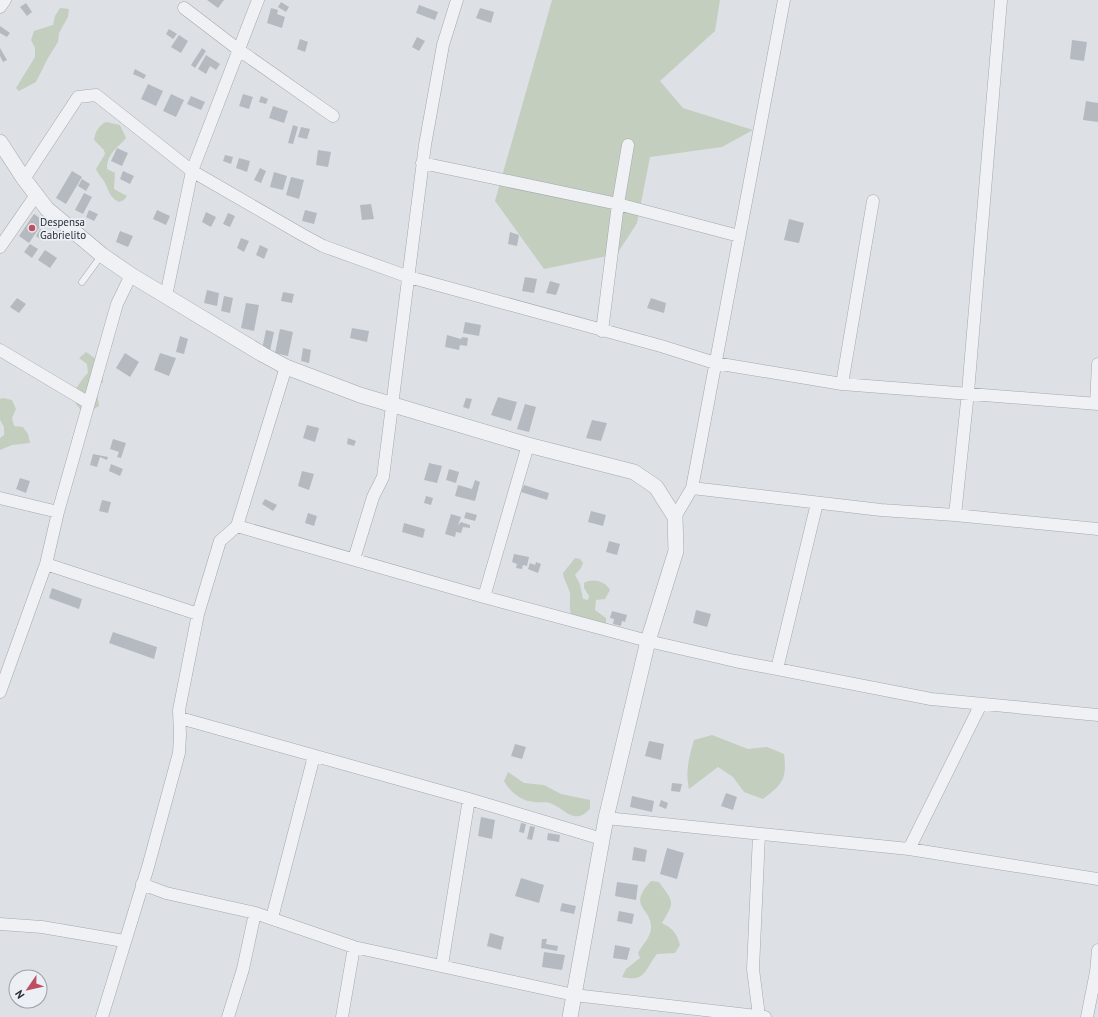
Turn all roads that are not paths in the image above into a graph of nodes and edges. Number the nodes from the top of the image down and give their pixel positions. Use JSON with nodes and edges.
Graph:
{"nodes":[{"id":1,"x":5,"y":0,"type":"edge"},
{"id":2,"x":258,"y":0,"type":"edge"},
{"id":3,"x":457,"y":0,"type":"edge"},
{"id":4,"x":784,"y":0,"type":"edge"},
{"id":5,"x":1001,"y":0,"type":"edge"},
{"id":6,"x":0,"y":7,"type":"edge"},
{"id":7,"x":184,"y":8,"type":"dead end"},
{"id":8,"x":239,"y":50,"type":"junction"},
{"id":9,"x":333,"y":116,"type":"dead end"},
{"id":10,"x":0,"y":142,"type":"edge"},
{"id":11,"x":628,"y":146,"type":"dead end"},
{"id":12,"x":422,"y":163,"type":"junction"},
{"id":13,"x":192,"y":171,"type":"junction"},
{"id":14,"x":24,"y":180,"type":"junction"},
{"id":15,"x":36,"y":195,"type":"junction"},
{"id":16,"x":873,"y":201,"type":"dead end"},
{"id":17,"x":618,"y":204,"type":"junction"},
{"id":18,"x":739,"y":236,"type":"junction"},
{"id":19,"x":0,"y":246,"type":"edge"},
{"id":20,"x":102,"y":254,"type":"junction"},
{"id":21,"x":131,"y":275,"type":"junction"},
{"id":22,"x":409,"y":277,"type":"junction"},
{"id":23,"x":82,"y":282,"type":"dead end"},
{"id":24,"x":166,"y":296,"type":"junction"},
{"id":25,"x":602,"y":331,"type":"junction"},
{"id":26,"x":0,"y":350,"type":"edge"},
{"id":27,"x":715,"y":363,"type":"junction"},
{"id":28,"x":1098,"y":364,"type":"edge"},
{"id":29,"x":286,"y":367,"type":"junction"},
{"id":30,"x":842,"y":384,"type":"junction"},
{"id":31,"x":968,"y":392,"type":"junction"},
{"id":32,"x":89,"y":403,"type":"junction"},
{"id":33,"x":1097,"y":404,"type":"edge"},
{"id":34,"x":392,"y":405,"type":"junction"},
{"id":35,"x":528,"y":445,"type":"junction"},
{"id":36,"x":692,"y":488,"type":"junction"},
{"id":37,"x":0,"y":498,"type":"edge"},
{"id":38,"x":817,"y":503,"type":"junction"},
{"id":39,"x":58,"y":512,"type":"junction"},
{"id":40,"x":955,"y":515,"type":"junction"},
{"id":41,"x":675,"y":517,"type":"junction"},
{"id":42,"x":237,"y":526,"type":"junction"},
{"id":43,"x":1098,"y":529,"type":"edge"},
{"id":44,"x":354,"y":559,"type":"junction"},
{"id":45,"x":46,"y":564,"type":"junction"},
{"id":46,"x":484,"y":597,"type":"junction"},
{"id":47,"x":198,"y":614,"type":"junction"},
{"id":48,"x":648,"y":641,"type":"junction"},
{"id":49,"x":4,"y":666,"type":"edge"},
{"id":50,"x":777,"y":669,"type":"junction"},
{"id":51,"x":0,"y":692,"type":"edge"},
{"id":52,"x":981,"y":704,"type":"junction"},
{"id":53,"x":1098,"y":715,"type":"edge"},
{"id":54,"x":180,"y":718,"type":"junction"},
{"id":55,"x":314,"y":756,"type":"junction"},
{"id":56,"x":469,"y":799,"type":"junction"},
{"id":57,"x":606,"y":818,"type":"junction"},
{"id":58,"x":759,"y":835,"type":"junction"},
{"id":59,"x":602,"y":839,"type":"junction"},
{"id":60,"x":909,"y":849,"type":"junction"},
{"id":61,"x":1098,"y":879,"type":"edge"},
{"id":62,"x":142,"y":884,"type":"junction"},
{"id":63,"x":255,"y":913,"type":"junction"},
{"id":64,"x":272,"y":918,"type":"junction"},
{"id":65,"x":0,"y":924,"type":"edge"},
{"id":66,"x":124,"y":941,"type":"junction"},
{"id":67,"x":354,"y":947,"type":"junction"},
{"id":68,"x":1098,"y":950,"type":"edge"},
{"id":69,"x":442,"y":965,"type":"junction"},
{"id":70,"x":574,"y":995,"type":"junction"},
{"id":71,"x":102,"y":1017,"type":"edge"},
{"id":72,"x":228,"y":1017,"type":"edge"},
{"id":73,"x":342,"y":1017,"type":"edge"},
{"id":74,"x":570,"y":1017,"type":"edge"},
{"id":75,"x":762,"y":1017,"type":"edge"},
{"id":76,"x":1087,"y":1017,"type":"edge"}],
"edges":[{"from":1,"to":6,"type":"street"},
{"from":2,"to":8,"type":"street"},
{"from":3,"to":12,"type":"street"},
{"from":4,"to":18,"type":"street"},
{"from":5,"to":31,"type":"street"},
{"from":7,"to":8,"type":"street"},
{"from":8,"to":9,"type":"street"},
{"from":8,"to":13,"type":"street"},
{"from":10,"to":14,"type":"street"},
{"from":11,"to":17,"type":"street"},
{"from":12,"to":17,"type":"street"},
{"from":12,"to":22,"type":"street"},
{"from":13,"to":14,"type":"street"},
{"from":13,"to":22,"type":"street"},
{"from":13,"to":24,"type":"street"},
{"from":14,"to":15,"type":"street"},
{"from":15,"to":19,"type":"street"},
{"from":15,"to":20,"type":"street"},
{"from":16,"to":30,"type":"street"},
{"from":17,"to":18,"type":"street"},
{"from":17,"to":25,"type":"street"},
{"from":18,"to":27,"type":"street"},
{"from":20,"to":21,"type":"street"},
{"from":20,"to":23,"type":"lane"},
{"from":21,"to":24,"type":"street"},
{"from":21,"to":32,"type":"street"},
{"from":22,"to":25,"type":"street"},
{"from":22,"to":34,"type":"street"},
{"from":24,"to":29,"type":"street"},
{"from":25,"to":27,"type":"street"},
{"from":26,"to":32,"type":"street"},
{"from":27,"to":30,"type":"street"},
{"from":27,"to":36,"type":"street"},
{"from":28,"to":33,"type":"street"},
{"from":29,"to":34,"type":"street"},
{"from":29,"to":42,"type":"street"},
{"from":30,"to":31,"type":"street"},
{"from":31,"to":33,"type":"street"},
{"from":31,"to":40,"type":"street"},
{"from":32,"to":39,"type":"street"},
{"from":34,"to":35,"type":"street"},
{"from":34,"to":44,"type":"street"},
{"from":35,"to":41,"type":"street"},
{"from":35,"to":46,"type":"street"},
{"from":36,"to":38,"type":"street"},
{"from":36,"to":41,"type":"street"},
{"from":37,"to":39,"type":"street"},
{"from":38,"to":40,"type":"street"},
{"from":38,"to":50,"type":"street"},
{"from":39,"to":45,"type":"street"},
{"from":40,"to":43,"type":"street"},
{"from":41,"to":48,"type":"street"},
{"from":42,"to":44,"type":"street"},
{"from":42,"to":47,"type":"street"},
{"from":44,"to":46,"type":"street"},
{"from":45,"to":47,"type":"street"},
{"from":45,"to":49,"type":"street"},
{"from":46,"to":48,"type":"street"},
{"from":47,"to":54,"type":"street"},
{"from":48,"to":50,"type":"street"},
{"from":48,"to":57,"type":"street"},
{"from":49,"to":51,"type":"street"},
{"from":50,"to":52,"type":"street"},
{"from":52,"to":53,"type":"street"},
{"from":52,"to":60,"type":"street"},
{"from":54,"to":55,"type":"street"},
{"from":54,"to":62,"type":"street"},
{"from":55,"to":56,"type":"street"},
{"from":55,"to":64,"type":"street"},
{"from":56,"to":59,"type":"street"},
{"from":56,"to":69,"type":"street"},
{"from":57,"to":58,"type":"street"},
{"from":57,"to":59,"type":"street"},
{"from":58,"to":60,"type":"street"},
{"from":58,"to":75,"type":"street"},
{"from":59,"to":70,"type":"street"},
{"from":60,"to":61,"type":"street"},
{"from":62,"to":63,"type":"street"},
{"from":62,"to":66,"type":"street"},
{"from":63,"to":64,"type":"street"},
{"from":63,"to":72,"type":"street"},
{"from":64,"to":67,"type":"street"},
{"from":65,"to":66,"type":"street"},
{"from":66,"to":71,"type":"street"},
{"from":67,"to":69,"type":"street"},
{"from":67,"to":73,"type":"street"},
{"from":68,"to":76,"type":"street"},
{"from":69,"to":70,"type":"street"},
{"from":70,"to":74,"type":"street"},
{"from":70,"to":75,"type":"street"}]}
